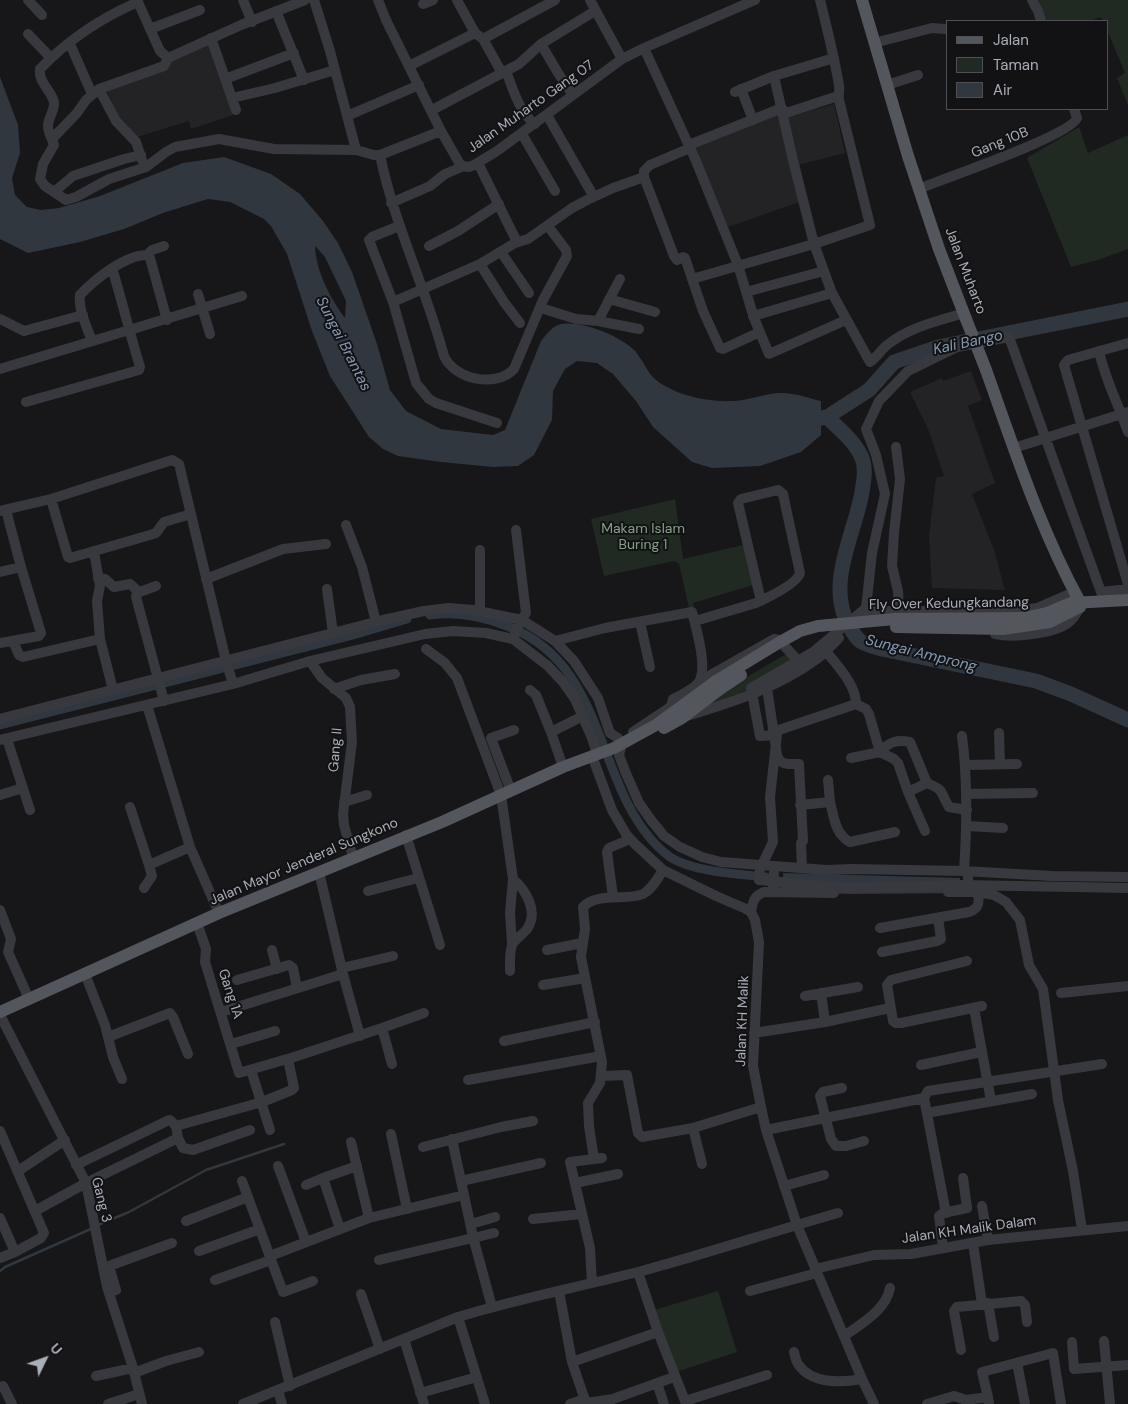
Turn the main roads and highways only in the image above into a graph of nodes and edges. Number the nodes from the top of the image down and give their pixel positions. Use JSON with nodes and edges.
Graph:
{"nodes":[{"id":1,"x":862,"y":0,"type":"edge"},
{"id":2,"x":1075,"y":599,"type":"junction"},
{"id":3,"x":1128,"y":600,"type":"edge"},
{"id":4,"x":717,"y":687,"type":"junction"},
{"id":5,"x":618,"y":746,"type":"junction"},
{"id":6,"x":0,"y":1014,"type":"edge"}],
"edges":[{"from":1,"to":2,"type":"main road","name":"Jalan Muharto","bridge":true},
{"from":2,"to":3,"type":"main road","name":"Fly Over Kedungkandang"},
{"from":2,"to":4,"type":"main road","name":"Fly Over Kedungkandang","bridge":true},
{"from":4,"to":5,"type":"main road","name":"Jalan Mayor Jenderal Sungkono"},
{"from":4,"to":5,"type":"main road","name":"Jalan Mayor Jenderal Sungkono"},
{"from":5,"to":6,"type":"main road","name":"Jalan Mayor Jenderal Sungkono"}]}
